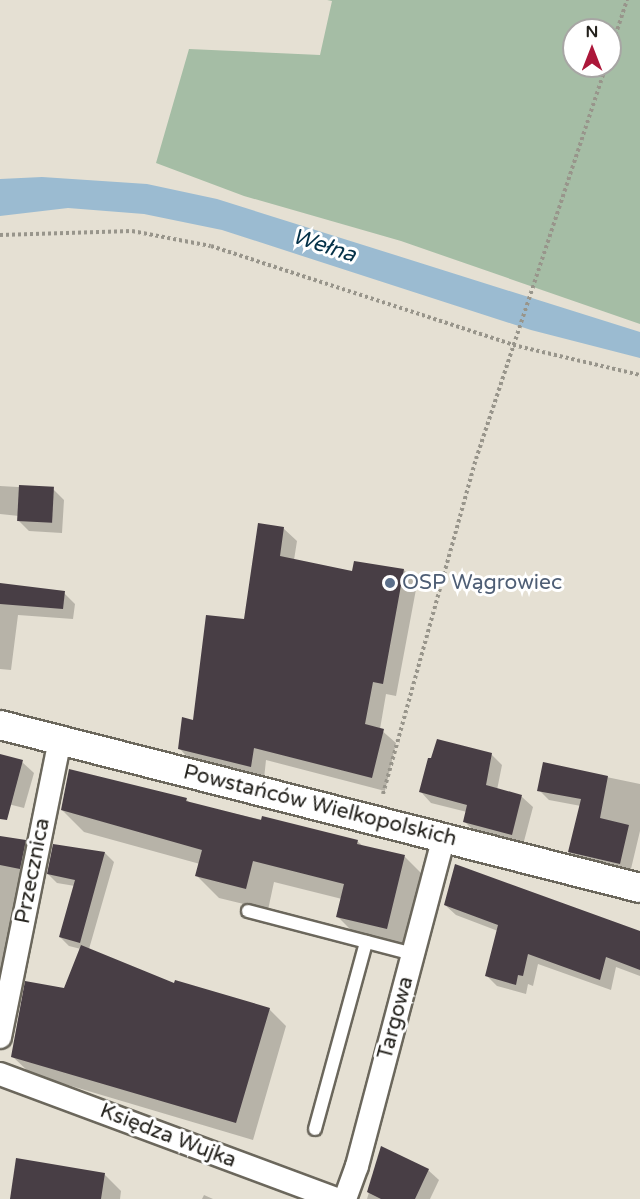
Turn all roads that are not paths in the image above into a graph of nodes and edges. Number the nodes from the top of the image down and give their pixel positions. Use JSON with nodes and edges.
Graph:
{"nodes":[{"id":1,"x":0,"y":725,"type":"edge"},
{"id":2,"x":60,"y":740,"type":"junction"},
{"id":3,"x":444,"y":836,"type":"junction"},
{"id":4,"x":640,"y":888,"type":"edge"},
{"id":5,"x":248,"y":911,"type":"dead end"},
{"id":6,"x":366,"y":942,"type":"junction"},
{"id":7,"x":413,"y":954,"type":"junction"},
{"id":8,"x":0,"y":1037,"type":"edge"},
{"id":9,"x":0,"y":1074,"type":"edge"},
{"id":10,"x":315,"y":1129,"type":"dead end"},
{"id":11,"x":336,"y":1199,"type":"edge"},
{"id":12,"x":345,"y":1199,"type":"edge"}],
"edges":[{"from":1,"to":2,"type":"street","name":"Powstańców Wielkopolskich"},
{"from":2,"to":3,"type":"street","name":"Powstańców Wielkopolskich"},
{"from":2,"to":8,"type":"street","name":"Przecznica"},
{"from":3,"to":4,"type":"street","name":"Powstańców Wielkopolskich"},
{"from":3,"to":7,"type":"street","name":"Targowa"},
{"from":5,"to":6,"type":"lane"},
{"from":6,"to":7,"type":"lane"},
{"from":6,"to":10,"type":"lane"},
{"from":7,"to":12,"type":"street","name":"Targowa"},
{"from":9,"to":11,"type":"street","name":"Księdza Wujka"}]}
